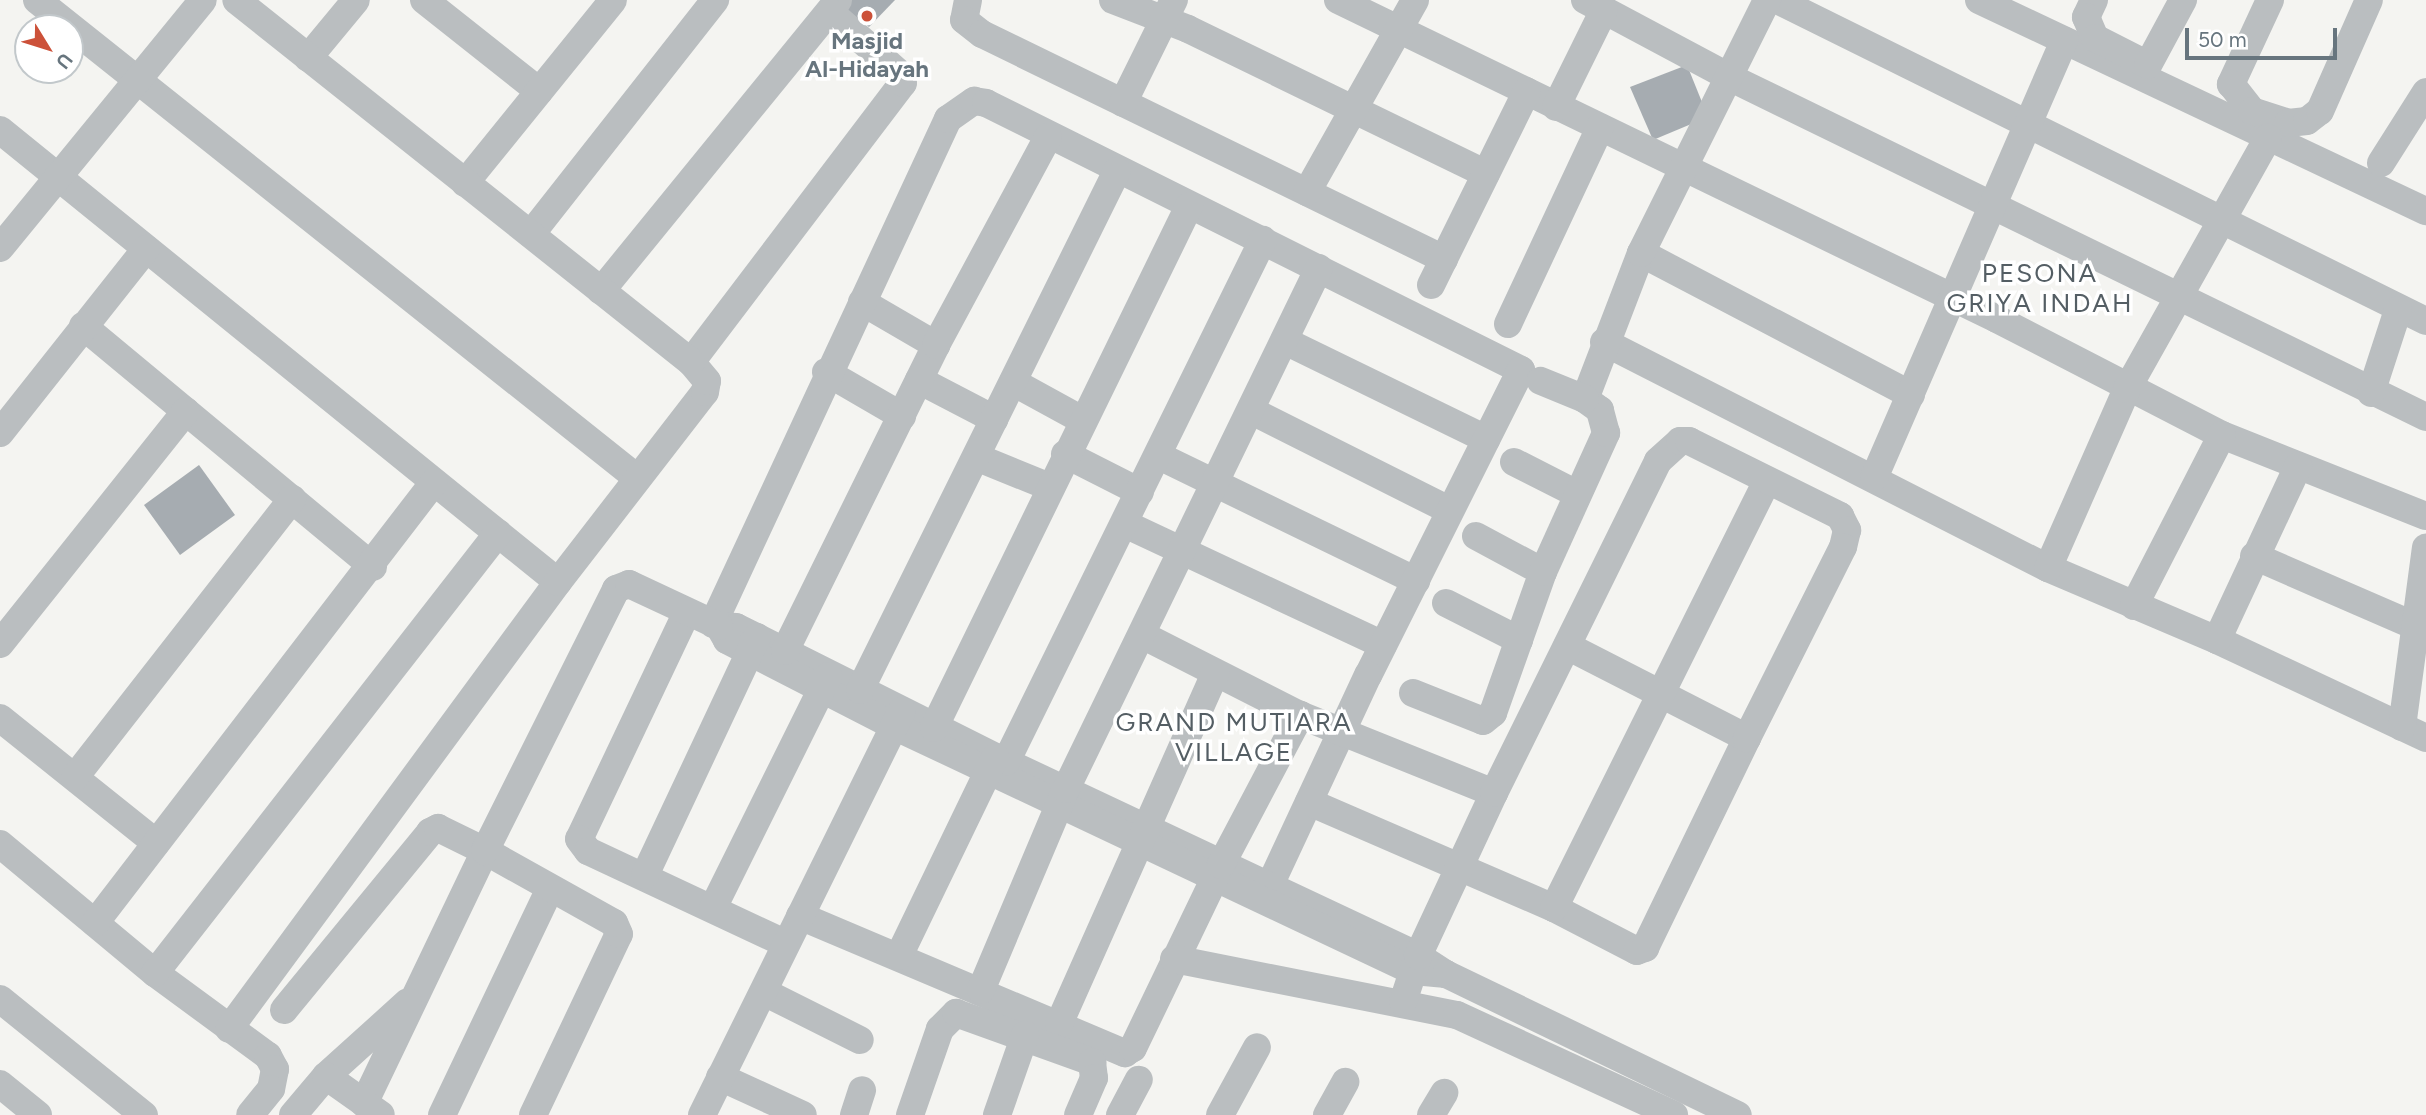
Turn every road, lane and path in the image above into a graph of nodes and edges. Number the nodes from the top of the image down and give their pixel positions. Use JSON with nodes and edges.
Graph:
{"nodes":[{"id":1,"x":37,"y":0,"type":"edge"},
{"id":2,"x":203,"y":0,"type":"edge"},
{"id":3,"x":236,"y":0,"type":"edge"},
{"id":4,"x":356,"y":0,"type":"edge"},
{"id":5,"x":613,"y":0,"type":"edge"},
{"id":6,"x":715,"y":0,"type":"edge"},
{"id":7,"x":968,"y":0,"type":"edge"},
{"id":8,"x":1113,"y":0,"type":"edge"},
{"id":9,"x":1338,"y":0,"type":"edge"},
{"id":10,"x":1415,"y":0,"type":"edge"},
{"id":11,"x":1767,"y":0,"type":"edge"},
{"id":12,"x":1777,"y":0,"type":"edge"},
{"id":13,"x":1979,"y":0,"type":"edge"},
{"id":14,"x":2094,"y":0,"type":"edge"},
{"id":15,"x":2183,"y":0,"type":"edge"},
{"id":16,"x":2270,"y":0,"type":"edge"},
{"id":17,"x":2369,"y":0,"type":"edge"},
{"id":18,"x":437,"y":4,"type":"edge"},
{"id":19,"x":1595,"y":5,"type":"edge"},
{"id":20,"x":834,"y":6,"type":"edge"},
{"id":21,"x":1169,"y":11,"type":"edge"},
{"id":22,"x":1399,"y":30,"type":"junction"},
{"id":23,"x":2064,"y":40,"type":"junction"},
{"id":24,"x":308,"y":58,"type":"junction"},
{"id":25,"x":1731,"y":78,"type":"junction"},
{"id":26,"x":136,"y":79,"type":"junction"},
{"id":27,"x":539,"y":91,"type":"junction"},
{"id":28,"x":1527,"y":92,"type":"junction"},
{"id":29,"x":2422,"y":101,"type":"edge"},
{"id":30,"x":1123,"y":103,"type":"junction"},
{"id":31,"x":1556,"y":107,"type":"junction"},
{"id":32,"x":1356,"y":109,"type":"junction"},
{"id":33,"x":2027,"y":122,"type":"junction"},
{"id":34,"x":1601,"y":128,"type":"junction"},
{"id":35,"x":0,"y":130,"type":"edge"},
{"id":36,"x":1048,"y":137,"type":"junction"},
{"id":37,"x":2268,"y":138,"type":"junction"},
{"id":38,"x":2426,"y":141,"type":"edge"},
{"id":39,"x":2381,"y":163,"type":"dead end"},
{"id":40,"x":1685,"y":170,"type":"junction"},
{"id":41,"x":1117,"y":171,"type":"junction"},
{"id":42,"x":1486,"y":174,"type":"junction"},
{"id":43,"x":56,"y":176,"type":"junction"},
{"id":44,"x":465,"y":183,"type":"junction"},
{"id":45,"x":1307,"y":192,"type":"junction"},
{"id":46,"x":1992,"y":204,"type":"junction"},
{"id":47,"x":1189,"y":206,"type":"junction"},
{"id":48,"x":2426,"y":211,"type":"edge"},
{"id":49,"x":2224,"y":219,"type":"junction"},
{"id":50,"x":531,"y":234,"type":"junction"},
{"id":51,"x":1263,"y":240,"type":"junction"},
{"id":52,"x":0,"y":248,"type":"edge"},
{"id":53,"x":146,"y":248,"type":"junction"},
{"id":54,"x":1642,"y":253,"type":"junction"},
{"id":55,"x":1444,"y":259,"type":"junction"},
{"id":56,"x":1319,"y":268,"type":"junction"},
{"id":57,"x":1432,"y":285,"type":"dead end"},
{"id":58,"x":601,"y":291,"type":"junction"},
{"id":59,"x":2181,"y":296,"type":"junction"},
{"id":60,"x":1950,"y":298,"type":"junction"},
{"id":61,"x":862,"y":302,"type":"junction"},
{"id":62,"x":2398,"y":310,"type":"junction"},
{"id":63,"x":2426,"y":321,"type":"edge"},
{"id":64,"x":1508,"y":324,"type":"dead end"},
{"id":65,"x":83,"y":326,"type":"junction"},
{"id":66,"x":1285,"y":341,"type":"junction"},
{"id":67,"x":1604,"y":342,"type":"junction"},
{"id":68,"x":936,"y":345,"type":"junction"},
{"id":69,"x":691,"y":362,"type":"junction"},
{"id":70,"x":826,"y":372,"type":"junction"},
{"id":71,"x":919,"y":380,"type":"junction"},
{"id":72,"x":1541,"y":381,"type":"dead end"},
{"id":73,"x":1013,"y":382,"type":"junction"},
{"id":74,"x":2127,"y":389,"type":"junction"},
{"id":75,"x":2371,"y":393,"type":"junction"},
{"id":76,"x":1911,"y":395,"type":"junction"},
{"id":77,"x":1586,"y":399,"type":"junction"},
{"id":78,"x":186,"y":411,"type":"junction"},
{"id":79,"x":1252,"y":411,"type":"junction"},
{"id":80,"x":902,"y":416,"type":"junction"},
{"id":81,"x":2426,"y":417,"type":"edge"},
{"id":82,"x":994,"y":419,"type":"junction"},
{"id":83,"x":1082,"y":419,"type":"junction"},
{"id":84,"x":0,"y":433,"type":"edge"},
{"id":85,"x":2222,"y":435,"type":"junction"},
{"id":86,"x":1486,"y":439,"type":"junction"},
{"id":87,"x":1065,"y":454,"type":"junction"},
{"id":88,"x":1159,"y":456,"type":"junction"},
{"id":89,"x":976,"y":457,"type":"junction"},
{"id":90,"x":1514,"y":462,"type":"dead end"},
{"id":91,"x":2298,"y":466,"type":"junction"},
{"id":92,"x":637,"y":478,"type":"junction"},
{"id":93,"x":1874,"y":478,"type":"junction"},
{"id":94,"x":434,"y":482,"type":"junction"},
{"id":95,"x":1766,"y":482,"type":"junction"},
{"id":96,"x":1216,"y":484,"type":"junction"},
{"id":97,"x":1050,"y":487,"type":"junction"},
{"id":98,"x":1140,"y":492,"type":"junction"},
{"id":99,"x":1577,"y":494,"type":"junction"},
{"id":100,"x":292,"y":499,"type":"junction"},
{"id":101,"x":1449,"y":510,"type":"junction"},
{"id":102,"x":2426,"y":516,"type":"edge"},
{"id":103,"x":1125,"y":524,"type":"junction"},
{"id":104,"x":498,"y":533,"type":"junction"},
{"id":105,"x":1476,"y":536,"type":"dead end"},
{"id":106,"x":2426,"y":548,"type":"edge"},
{"id":107,"x":1182,"y":553,"type":"junction"},
{"id":108,"x":2254,"y":556,"type":"junction"},
{"id":109,"x":373,"y":566,"type":"junction"},
{"id":110,"x":2048,"y":568,"type":"junction"},
{"id":111,"x":1544,"y":572,"type":"junction"},
{"id":112,"x":1416,"y":581,"type":"junction"},
{"id":113,"x":558,"y":582,"type":"junction"},
{"id":114,"x":1446,"y":603,"type":"dead end"},
{"id":115,"x":2134,"y":606,"type":"junction"},
{"id":116,"x":687,"y":612,"type":"junction"},
{"id":117,"x":716,"y":625,"type":"junction"},
{"id":118,"x":2415,"y":626,"type":"junction"},
{"id":119,"x":1144,"y":636,"type":"junction"},
{"id":120,"x":1519,"y":640,"type":"junction"},
{"id":121,"x":2217,"y":640,"type":"junction"},
{"id":122,"x":0,"y":644,"type":"edge"},
{"id":123,"x":753,"y":644,"type":"junction"},
{"id":124,"x":1383,"y":645,"type":"junction"},
{"id":125,"x":1567,"y":646,"type":"junction"},
{"id":126,"x":785,"y":651,"type":"junction"},
{"id":127,"x":1215,"y":673,"type":"junction"},
{"id":128,"x":825,"y":682,"type":"junction"},
{"id":129,"x":860,"y":690,"type":"junction"},
{"id":130,"x":1660,"y":692,"type":"junction"},
{"id":131,"x":1413,"y":693,"type":"dead end"},
{"id":132,"x":1300,"y":715,"type":"junction"},
{"id":133,"x":0,"y":718,"type":"edge"},
{"id":134,"x":898,"y":718,"type":"junction"},
{"id":135,"x":934,"y":728,"type":"junction"},
{"id":136,"x":1341,"y":732,"type":"junction"},
{"id":137,"x":2414,"y":733,"type":"edge"},
{"id":138,"x":1747,"y":738,"type":"junction"},
{"id":139,"x":997,"y":764,"type":"junction"},
{"id":140,"x":75,"y":777,"type":"junction"},
{"id":141,"x":1494,"y":793,"type":"junction"},
{"id":142,"x":1063,"y":797,"type":"junction"},
{"id":143,"x":1309,"y":802,"type":"junction"},
{"id":144,"x":1141,"y":834,"type":"junction"},
{"id":145,"x":156,"y":842,"type":"junction"},
{"id":146,"x":0,"y":845,"type":"edge"},
{"id":147,"x":485,"y":850,"type":"junction"},
{"id":148,"x":1460,"y":867,"type":"junction"},
{"id":149,"x":1218,"y":872,"type":"junction"},
{"id":150,"x":645,"y":875,"type":"junction"},
{"id":151,"x":550,"y":889,"type":"junction"},
{"id":152,"x":1269,"y":889,"type":"junction"},
{"id":153,"x":713,"y":908,"type":"junction"},
{"id":154,"x":1554,"y":908,"type":"junction"},
{"id":155,"x":800,"y":916,"type":"junction"},
{"id":156,"x":95,"y":923,"type":"junction"},
{"id":157,"x":784,"y":943,"type":"junction"},
{"id":158,"x":899,"y":956,"type":"junction"},
{"id":159,"x":1174,"y":959,"type":"junction"},
{"id":160,"x":1416,"y":963,"type":"junction"},
{"id":161,"x":155,"y":973,"type":"junction"},
{"id":162,"x":1457,"y":979,"type":"junction"},
{"id":163,"x":981,"y":990,"type":"junction"},
{"id":164,"x":764,"y":992,"type":"junction"},
{"id":165,"x":418,"y":993,"type":"junction"},
{"id":166,"x":0,"y":999,"type":"edge"},
{"id":167,"x":1403,"y":1002,"type":"junction"},
{"id":168,"x":284,"y":1010,"type":"dead end"},
{"id":169,"x":1457,"y":1015,"type":"junction"},
{"id":170,"x":1059,"y":1024,"type":"junction"},
{"id":171,"x":229,"y":1029,"type":"junction"},
{"id":172,"x":1025,"y":1035,"type":"junction"},
{"id":173,"x":860,"y":1040,"type":"dead end"},
{"id":174,"x":1257,"y":1047,"type":"dead end"},
{"id":175,"x":326,"y":1076,"type":"junction"},
{"id":176,"x":720,"y":1077,"type":"junction"},
{"id":177,"x":1139,"y":1080,"type":"dead end"},
{"id":178,"x":1345,"y":1082,"type":"dead end"},
{"id":179,"x":0,"y":1084,"type":"edge"},
{"id":180,"x":372,"y":1109,"type":"edge"},
{"id":181,"x":38,"y":1115,"type":"edge"},
{"id":182,"x":144,"y":1115,"type":"edge"},
{"id":183,"x":250,"y":1115,"type":"edge"},
{"id":184,"x":293,"y":1115,"type":"edge"},
{"id":185,"x":442,"y":1115,"type":"edge"},
{"id":186,"x":533,"y":1115,"type":"edge"},
{"id":187,"x":702,"y":1115,"type":"edge"},
{"id":188,"x":803,"y":1115,"type":"edge"},
{"id":189,"x":910,"y":1115,"type":"edge"},
{"id":190,"x":997,"y":1115,"type":"edge"},
{"id":191,"x":1078,"y":1115,"type":"edge"},
{"id":192,"x":1120,"y":1115,"type":"edge"},
{"id":193,"x":1220,"y":1115,"type":"edge"},
{"id":194,"x":1327,"y":1115,"type":"edge"},
{"id":195,"x":1674,"y":1115,"type":"edge"},
{"id":196,"x":1738,"y":1115,"type":"edge"}],
"edges":[{"from":1,"to":26,"type":"street"},
{"from":2,"to":26,"type":"street"},
{"from":3,"to":24,"type":"street"},
{"from":4,"to":24,"type":"street"},
{"from":5,"to":27,"type":"street"},
{"from":6,"to":50,"type":"street"},
{"from":7,"to":30,"type":"street"},
{"from":8,"to":21,"type":"street"},
{"from":9,"to":22,"type":"street"},
{"from":10,"to":22,"type":"street"},
{"from":11,"to":25,"type":"street"},
{"from":12,"to":33,"type":"street"},
{"from":13,"to":23,"type":"street"},
{"from":14,"to":15,"type":"street"},
{"from":16,"to":17,"type":"street"},
{"from":18,"to":27,"type":"street"},
{"from":19,"to":25,"type":"street"},
{"from":19,"to":31,"type":"street"},
{"from":20,"to":58,"type":"street"},
{"from":20,"to":69,"type":"street"},
{"from":21,"to":30,"type":"street"},
{"from":21,"to":32,"type":"street"},
{"from":22,"to":28,"type":"street"},
{"from":22,"to":32,"type":"street"},
{"from":23,"to":33,"type":"street"},
{"from":23,"to":37,"type":"street"},
{"from":24,"to":44,"type":"street"},
{"from":25,"to":40,"type":"street"},
{"from":25,"to":46,"type":"street"},
{"from":26,"to":43,"type":"street"},
{"from":26,"to":92,"type":"street"},
{"from":27,"to":44,"type":"street"},
{"from":28,"to":31,"type":"street"},
{"from":28,"to":42,"type":"street"},
{"from":29,"to":38,"type":"street"},
{"from":29,"to":39,"type":"street"},
{"from":30,"to":45,"type":"street"},
{"from":31,"to":34,"type":"street"},
{"from":32,"to":42,"type":"street"},
{"from":32,"to":45,"type":"street"},
{"from":33,"to":46,"type":"street"},
{"from":33,"to":49,"type":"street"},
{"from":34,"to":40,"type":"street"},
{"from":34,"to":64,"type":"street"},
{"from":35,"to":43,"type":"street"},
{"from":36,"to":41,"type":"street"},
{"from":36,"to":61,"type":"street"},
{"from":36,"to":68,"type":"street"},
{"from":37,"to":48,"type":"street"},
{"from":37,"to":49,"type":"street"},
{"from":40,"to":54,"type":"street"},
{"from":40,"to":60,"type":"street"},
{"from":41,"to":47,"type":"street"},
{"from":41,"to":73,"type":"street"},
{"from":42,"to":55,"type":"street"},
{"from":43,"to":52,"type":"street"},
{"from":43,"to":53,"type":"street"},
{"from":44,"to":50,"type":"street"},
{"from":45,"to":55,"type":"street"},
{"from":46,"to":59,"type":"street"},
{"from":46,"to":60,"type":"street"},
{"from":47,"to":51,"type":"street"},
{"from":47,"to":83,"type":"street"},
{"from":49,"to":59,"type":"street"},
{"from":49,"to":62,"type":"street"},
{"from":50,"to":58,"type":"street"},
{"from":51,"to":56,"type":"street"},
{"from":51,"to":88,"type":"street"},
{"from":53,"to":65,"type":"street"},
{"from":53,"to":94,"type":"street"},
{"from":54,"to":67,"type":"street"},
{"from":54,"to":76,"type":"street"},
{"from":55,"to":57,"type":"street"},
{"from":56,"to":66,"type":"street"},
{"from":56,"to":86,"type":"street"},
{"from":58,"to":69,"type":"street"},
{"from":59,"to":74,"type":"street"},
{"from":59,"to":75,"type":"street"},
{"from":60,"to":74,"type":"street"},
{"from":60,"to":76,"type":"street"},
{"from":61,"to":68,"type":"street"},
{"from":61,"to":70,"type":"street"},
{"from":62,"to":63,"type":"street"},
{"from":62,"to":75,"type":"street"},
{"from":65,"to":78,"type":"street"},
{"from":65,"to":84,"type":"street"},
{"from":66,"to":79,"type":"street"},
{"from":66,"to":86,"type":"street"},
{"from":67,"to":77,"type":"street"},
{"from":67,"to":93,"type":"street"},
{"from":68,"to":71,"type":"street"},
{"from":69,"to":92,"type":"street"},
{"from":70,"to":80,"type":"street"},
{"from":70,"to":117,"type":"street"},
{"from":71,"to":80,"type":"street"},
{"from":71,"to":82,"type":"street"},
{"from":72,"to":77,"type":"street"},
{"from":73,"to":82,"type":"street"},
{"from":73,"to":83,"type":"street"},
{"from":74,"to":85,"type":"street"},
{"from":74,"to":110,"type":"street"},
{"from":75,"to":81,"type":"street"},
{"from":76,"to":93,"type":"street"},
{"from":77,"to":99,"type":"street"},
{"from":78,"to":100,"type":"street"},
{"from":78,"to":122,"type":"street"},
{"from":79,"to":96,"type":"street"},
{"from":79,"to":101,"type":"street"},
{"from":80,"to":126,"type":"street"},
{"from":82,"to":89,"type":"street"},
{"from":83,"to":87,"type":"street"},
{"from":85,"to":91,"type":"street"},
{"from":85,"to":115,"type":"street"},
{"from":86,"to":101,"type":"street"},
{"from":87,"to":97,"type":"street"},
{"from":87,"to":98,"type":"street"},
{"from":88,"to":96,"type":"street"},
{"from":88,"to":98,"type":"street"},
{"from":89,"to":97,"type":"street"},
{"from":89,"to":129,"type":"street"},
{"from":90,"to":99,"type":"street"},
{"from":91,"to":102,"type":"street"},
{"from":91,"to":108,"type":"street"},
{"from":92,"to":113,"type":"street"},
{"from":93,"to":110,"type":"street"},
{"from":94,"to":104,"type":"street"},
{"from":94,"to":109,"type":"street"},
{"from":95,"to":125,"type":"street"},
{"from":95,"to":130,"type":"street"},
{"from":95,"to":138,"type":"street"},
{"from":96,"to":107,"type":"street"},
{"from":96,"to":112,"type":"street"},
{"from":97,"to":135,"type":"street"},
{"from":98,"to":103,"type":"street"},
{"from":99,"to":111,"type":"street"},
{"from":100,"to":109,"type":"street"},
{"from":100,"to":140,"type":"street"},
{"from":101,"to":112,"type":"street"},
{"from":103,"to":107,"type":"street"},
{"from":103,"to":139,"type":"street"},
{"from":104,"to":113,"type":"street"},
{"from":104,"to":161,"type":"street"},
{"from":105,"to":111,"type":"street"},
{"from":106,"to":118,"type":"street"},
{"from":107,"to":119,"type":"street"},
{"from":107,"to":124,"type":"street"},
{"from":108,"to":118,"type":"street"},
{"from":108,"to":121,"type":"street"},
{"from":109,"to":145,"type":"street"},
{"from":110,"to":115,"type":"street"},
{"from":111,"to":120,"type":"street"},
{"from":112,"to":124,"type":"street"},
{"from":113,"to":171,"type":"street"},
{"from":114,"to":120,"type":"street"},
{"from":115,"to":121,"type":"street"},
{"from":116,"to":117,"type":"street"},
{"from":116,"to":147,"type":"street"},
{"from":116,"to":150,"type":"street"},
{"from":117,"to":123,"type":"street"},
{"from":118,"to":137,"type":"street"},
{"from":119,"to":127,"type":"street"},
{"from":119,"to":142,"type":"street"},
{"from":120,"to":131,"type":"street"},
{"from":121,"to":137,"type":"street"},
{"from":123,"to":126,"type":"street"},
{"from":123,"to":128,"type":"street"},
{"from":123,"to":150,"type":"street"},
{"from":124,"to":136,"type":"street"},
{"from":125,"to":130,"type":"street"},
{"from":125,"to":141,"type":"street"},
{"from":126,"to":128,"type":"street"},
{"from":127,"to":132,"type":"street"},
{"from":127,"to":144,"type":"street"},
{"from":128,"to":129,"type":"street"},
{"from":128,"to":134,"type":"street"},
{"from":128,"to":153,"type":"street"},
{"from":129,"to":134,"type":"street"},
{"from":130,"to":138,"type":"street"},
{"from":130,"to":154,"type":"street"},
{"from":132,"to":136,"type":"street"},
{"from":132,"to":149,"type":"street"},
{"from":133,"to":140,"type":"street"},
{"from":134,"to":135,"type":"street"},
{"from":134,"to":139,"type":"street"},
{"from":134,"to":155,"type":"street"},
{"from":135,"to":139,"type":"street"},
{"from":136,"to":141,"type":"street"},
{"from":136,"to":143,"type":"street"},
{"from":138,"to":154,"type":"street"},
{"from":139,"to":142,"type":"street"},
{"from":139,"to":158,"type":"street"},
{"from":140,"to":145,"type":"street"},
{"from":141,"to":148,"type":"street"},
{"from":142,"to":144,"type":"street"},
{"from":142,"to":163,"type":"street"},
{"from":143,"to":148,"type":"street"},
{"from":143,"to":152,"type":"street"},
{"from":144,"to":149,"type":"street"},
{"from":144,"to":170,"type":"street"},
{"from":145,"to":156,"type":"street"},
{"from":146,"to":156,"type":"street"},
{"from":147,"to":151,"type":"street"},
{"from":147,"to":165,"type":"street"},
{"from":147,"to":168,"type":"street"},
{"from":148,"to":154,"type":"street"},
{"from":148,"to":160,"type":"street"},
{"from":149,"to":152,"type":"street"},
{"from":149,"to":159,"type":"street"},
{"from":149,"to":160,"type":"street"},
{"from":150,"to":153,"type":"street"},
{"from":151,"to":185,"type":"street"},
{"from":151,"to":186,"type":"street"},
{"from":152,"to":160,"type":"street"},
{"from":153,"to":157,"type":"street"},
{"from":155,"to":157,"type":"street"},
{"from":155,"to":158,"type":"street"},
{"from":156,"to":161,"type":"street"},
{"from":157,"to":164,"type":"street"},
{"from":158,"to":163,"type":"street"},
{"from":159,"to":167,"type":"street"},
{"from":159,"to":170,"type":"street"},
{"from":160,"to":162,"type":"street"},
{"from":160,"to":167,"type":"street"},
{"from":161,"to":171,"type":"street"},
{"from":162,"to":169,"type":"street"},
{"from":162,"to":196,"type":"street"},
{"from":163,"to":170,"type":"street"},
{"from":164,"to":173,"type":"street"},
{"from":164,"to":176,"type":"street"},
{"from":165,"to":175,"type":"street"},
{"from":165,"to":180,"type":"street"},
{"from":166,"to":182,"type":"street"},
{"from":167,"to":169,"type":"street"},
{"from":169,"to":195,"type":"street"},
{"from":171,"to":183,"type":"street"},
{"from":172,"to":189,"type":"street"},
{"from":172,"to":190,"type":"street"},
{"from":172,"to":191,"type":"street"},
{"from":174,"to":193,"type":"street"},
{"from":175,"to":180,"type":"street"},
{"from":175,"to":184,"type":"street"},
{"from":176,"to":187,"type":"street"},
{"from":176,"to":188,"type":"street"},
{"from":177,"to":192,"type":"street"},
{"from":178,"to":194,"type":"street"},
{"from":179,"to":181,"type":"street"}]}
